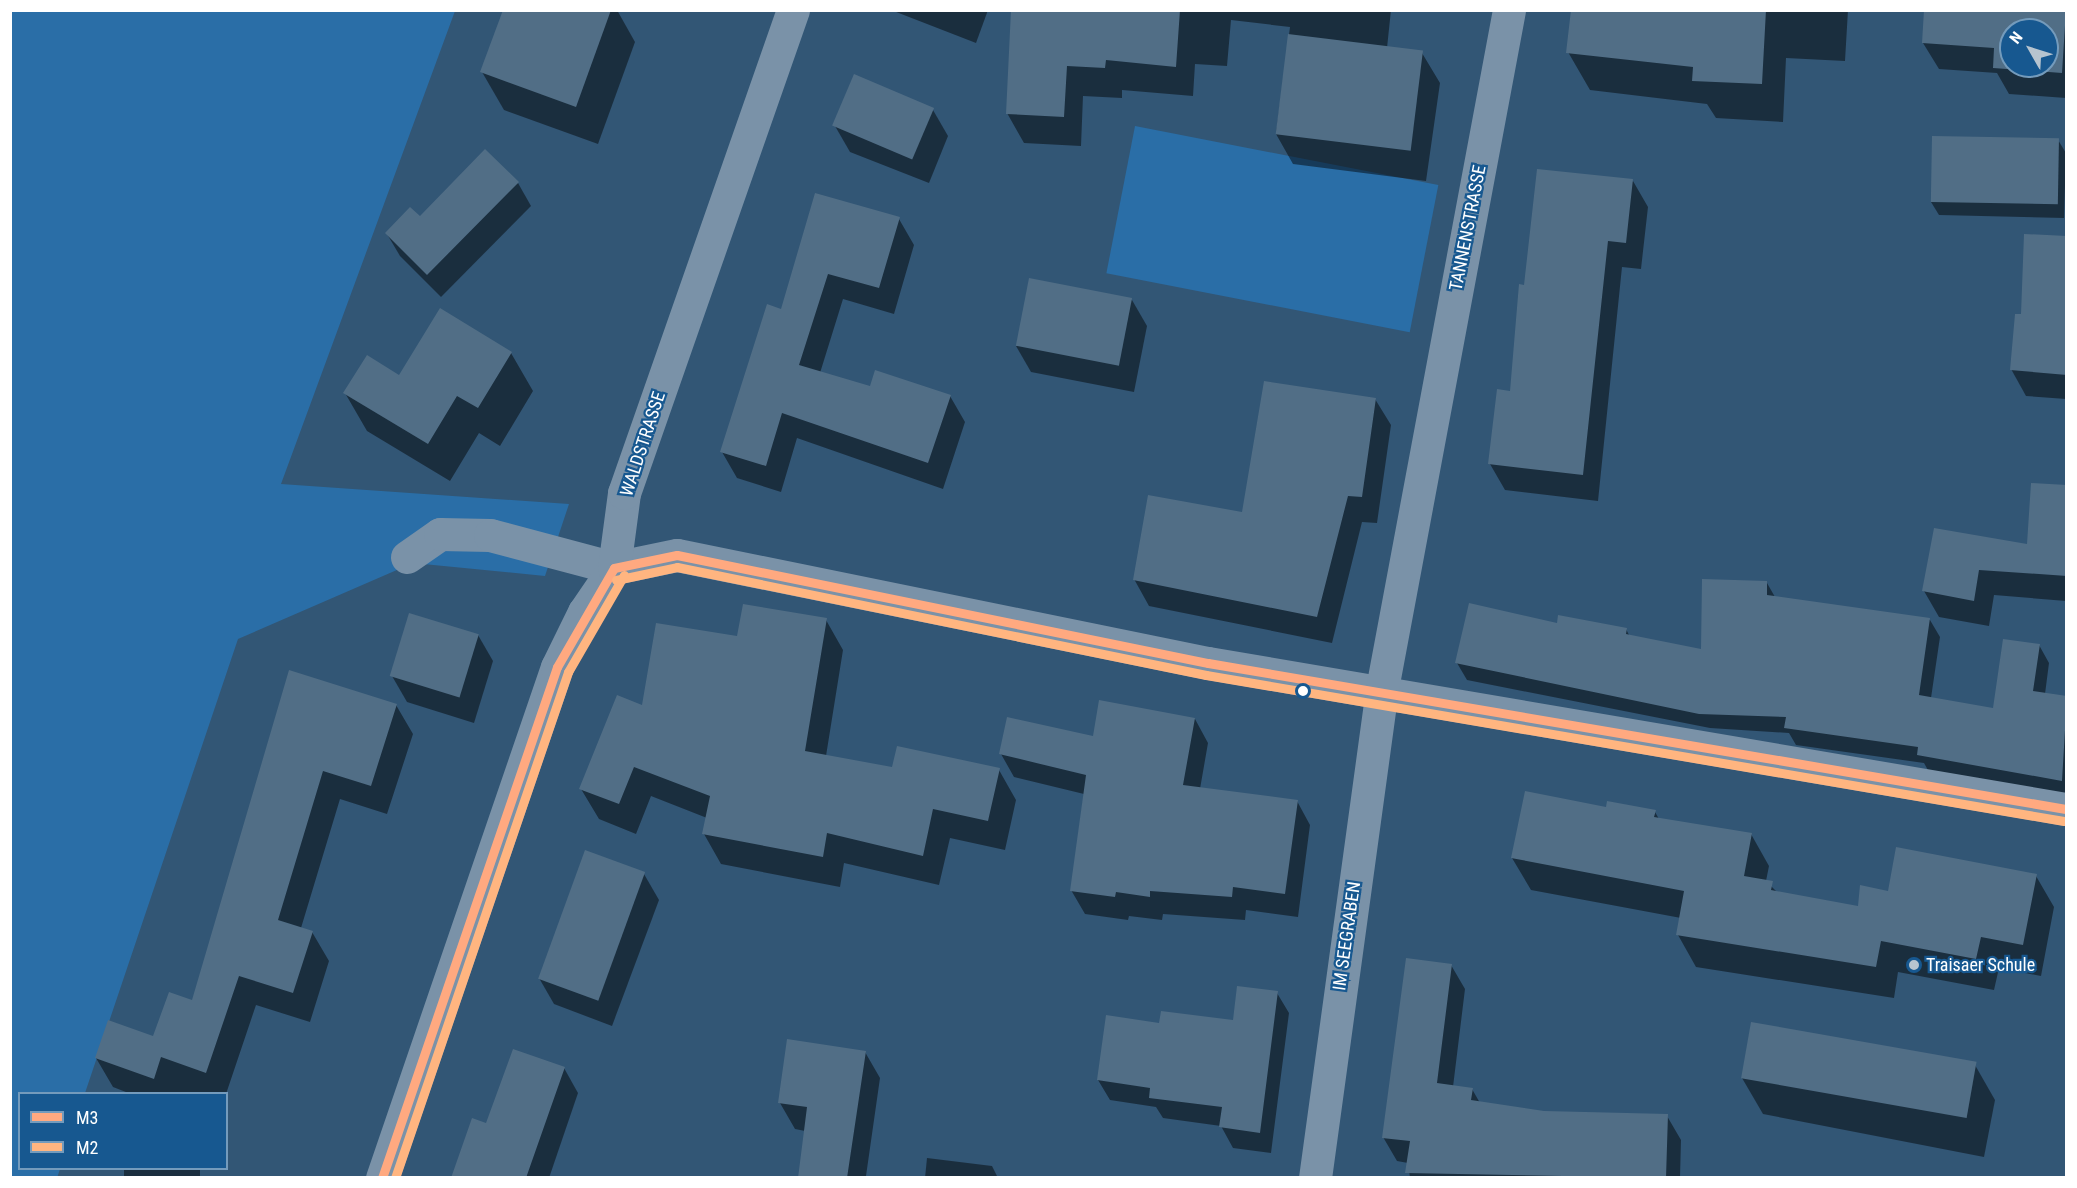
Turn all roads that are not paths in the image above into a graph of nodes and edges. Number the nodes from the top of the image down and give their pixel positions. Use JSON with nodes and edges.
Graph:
{"nodes":[{"id":1,"x":793,"y":10,"type":"edge"},
{"id":2,"x":1509,"y":10,"type":"edge"},
{"id":3,"x":407,"y":557,"type":"dead end"},
{"id":4,"x":614,"y":568,"type":"junction"},
{"id":5,"x":1381,"y":694,"type":"junction"},
{"id":6,"x":2067,"y":809,"type":"edge"},
{"id":7,"x":382,"y":1178,"type":"edge"},
{"id":8,"x":1315,"y":1178,"type":"edge"}],
"edges":[{"from":1,"to":4,"type":"street","name":"WALDSTRASSE"},
{"from":2,"to":5,"type":"street","name":"TANNENSTRASSE"},
{"from":3,"to":4,"type":"street"},
{"from":4,"to":5,"type":"street"},
{"from":4,"to":7,"type":"street","name":"WALDSTRASSE"},
{"from":5,"to":6,"type":"street"},
{"from":5,"to":8,"type":"street","name":"IM SEEGRABEN"}]}
